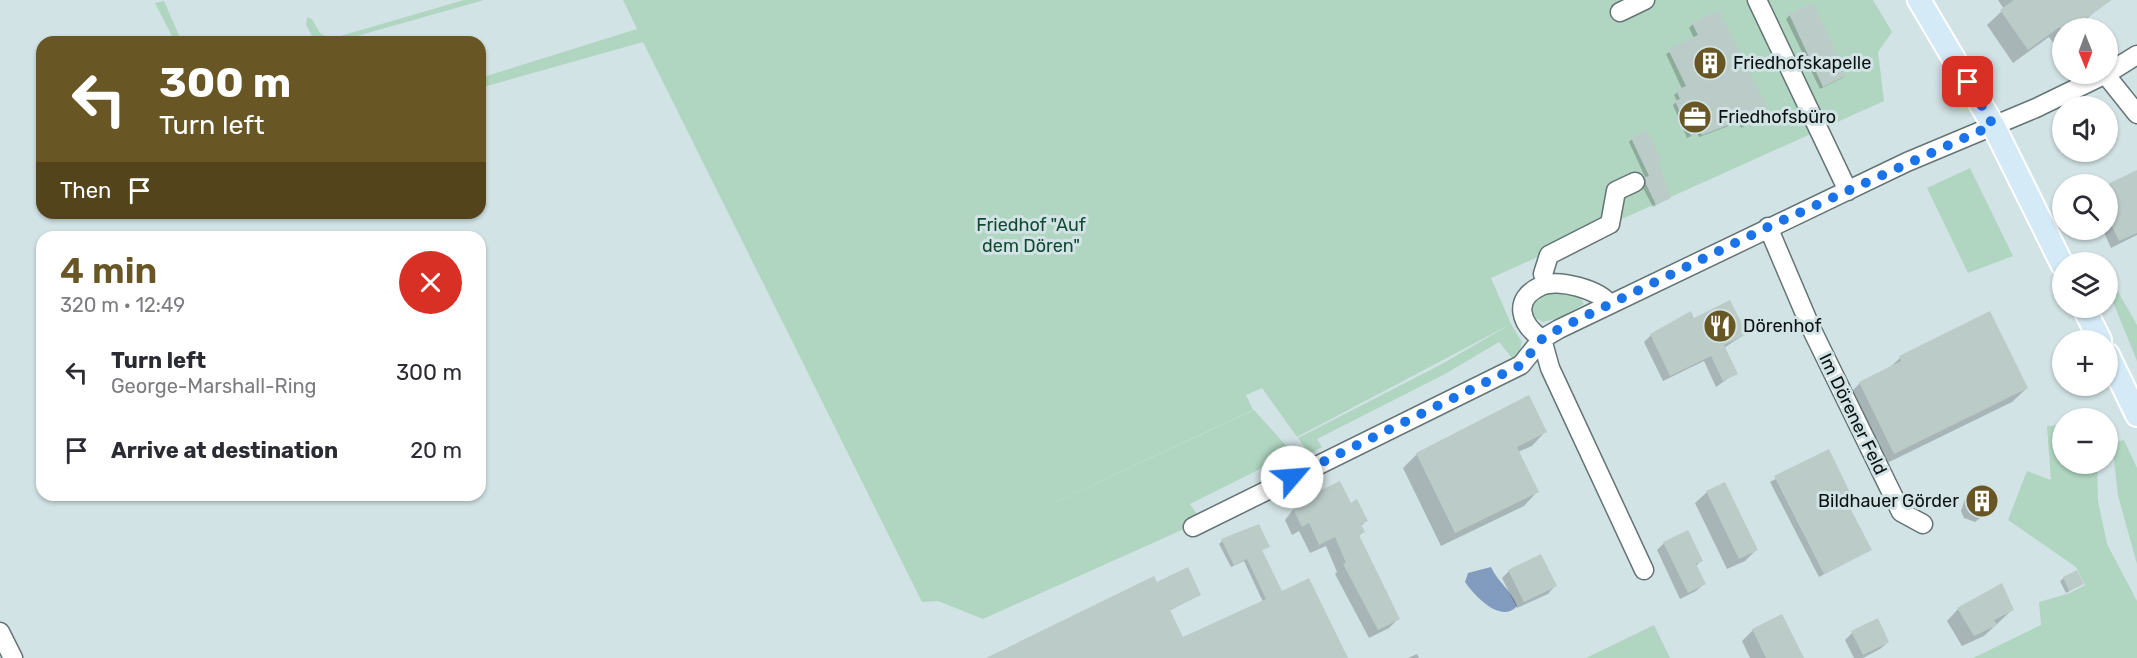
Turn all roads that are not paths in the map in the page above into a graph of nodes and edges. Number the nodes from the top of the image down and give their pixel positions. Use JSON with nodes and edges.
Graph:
{"nodes":[{"id":1,"x":1645,"y":0,"type":"edge"},
{"id":2,"x":1757,"y":0,"type":"edge"},
{"id":3,"x":1919,"y":0,"type":"edge"},
{"id":4,"x":1620,"y":12,"type":"dead end"},
{"id":5,"x":2137,"y":55,"type":"edge"},
{"id":6,"x":2118,"y":67,"type":"edge"},
{"id":7,"x":2085,"y":84,"type":"edge"},
{"id":8,"x":2114,"y":84,"type":"edge"},
{"id":9,"x":2137,"y":114,"type":"edge"},
{"id":10,"x":1993,"y":125,"type":"junction"},
{"id":11,"x":1635,"y":182,"type":"dead end"},
{"id":12,"x":1848,"y":191,"type":"junction"},
{"id":13,"x":1768,"y":227,"type":"junction"},
{"id":14,"x":2056,"y":252,"type":"edge"},
{"id":15,"x":1543,"y":274,"type":"dead end"},
{"id":16,"x":1609,"y":304,"type":"junction"},
{"id":17,"x":1542,"y":339,"type":"junction"},
{"id":18,"x":2118,"y":377,"type":"edge"},
{"id":19,"x":2137,"y":416,"type":"edge"},
{"id":20,"x":1923,"y":524,"type":"dead end"},
{"id":21,"x":1194,"y":527,"type":"dead end"},
{"id":22,"x":1644,"y":570,"type":"dead end"},
{"id":23,"x":0,"y":632,"type":"edge"},
{"id":24,"x":13,"y":658,"type":"edge"}],
"edges":[{"from":1,"to":4,"type":"street"},
{"from":2,"to":12,"type":"street"},
{"from":3,"to":10,"type":"main road"},
{"from":5,"to":6,"type":"street"},
{"from":7,"to":10,"type":"street"},
{"from":8,"to":9,"type":"street"},
{"from":10,"to":12,"type":"street"},
{"from":10,"to":14,"type":"main road"},
{"from":11,"to":15,"type":"street"},
{"from":12,"to":13,"type":"street"},
{"from":13,"to":16,"type":"street"},
{"from":13,"to":20,"type":"street","name":"Im Dörener Feld"},
{"from":16,"to":17,"type":"street"},
{"from":16,"to":17,"type":"street"},
{"from":17,"to":21,"type":"street"},
{"from":17,"to":22,"type":"street"},
{"from":18,"to":19,"type":"main road"},
{"from":23,"to":24,"type":"street"}]}
